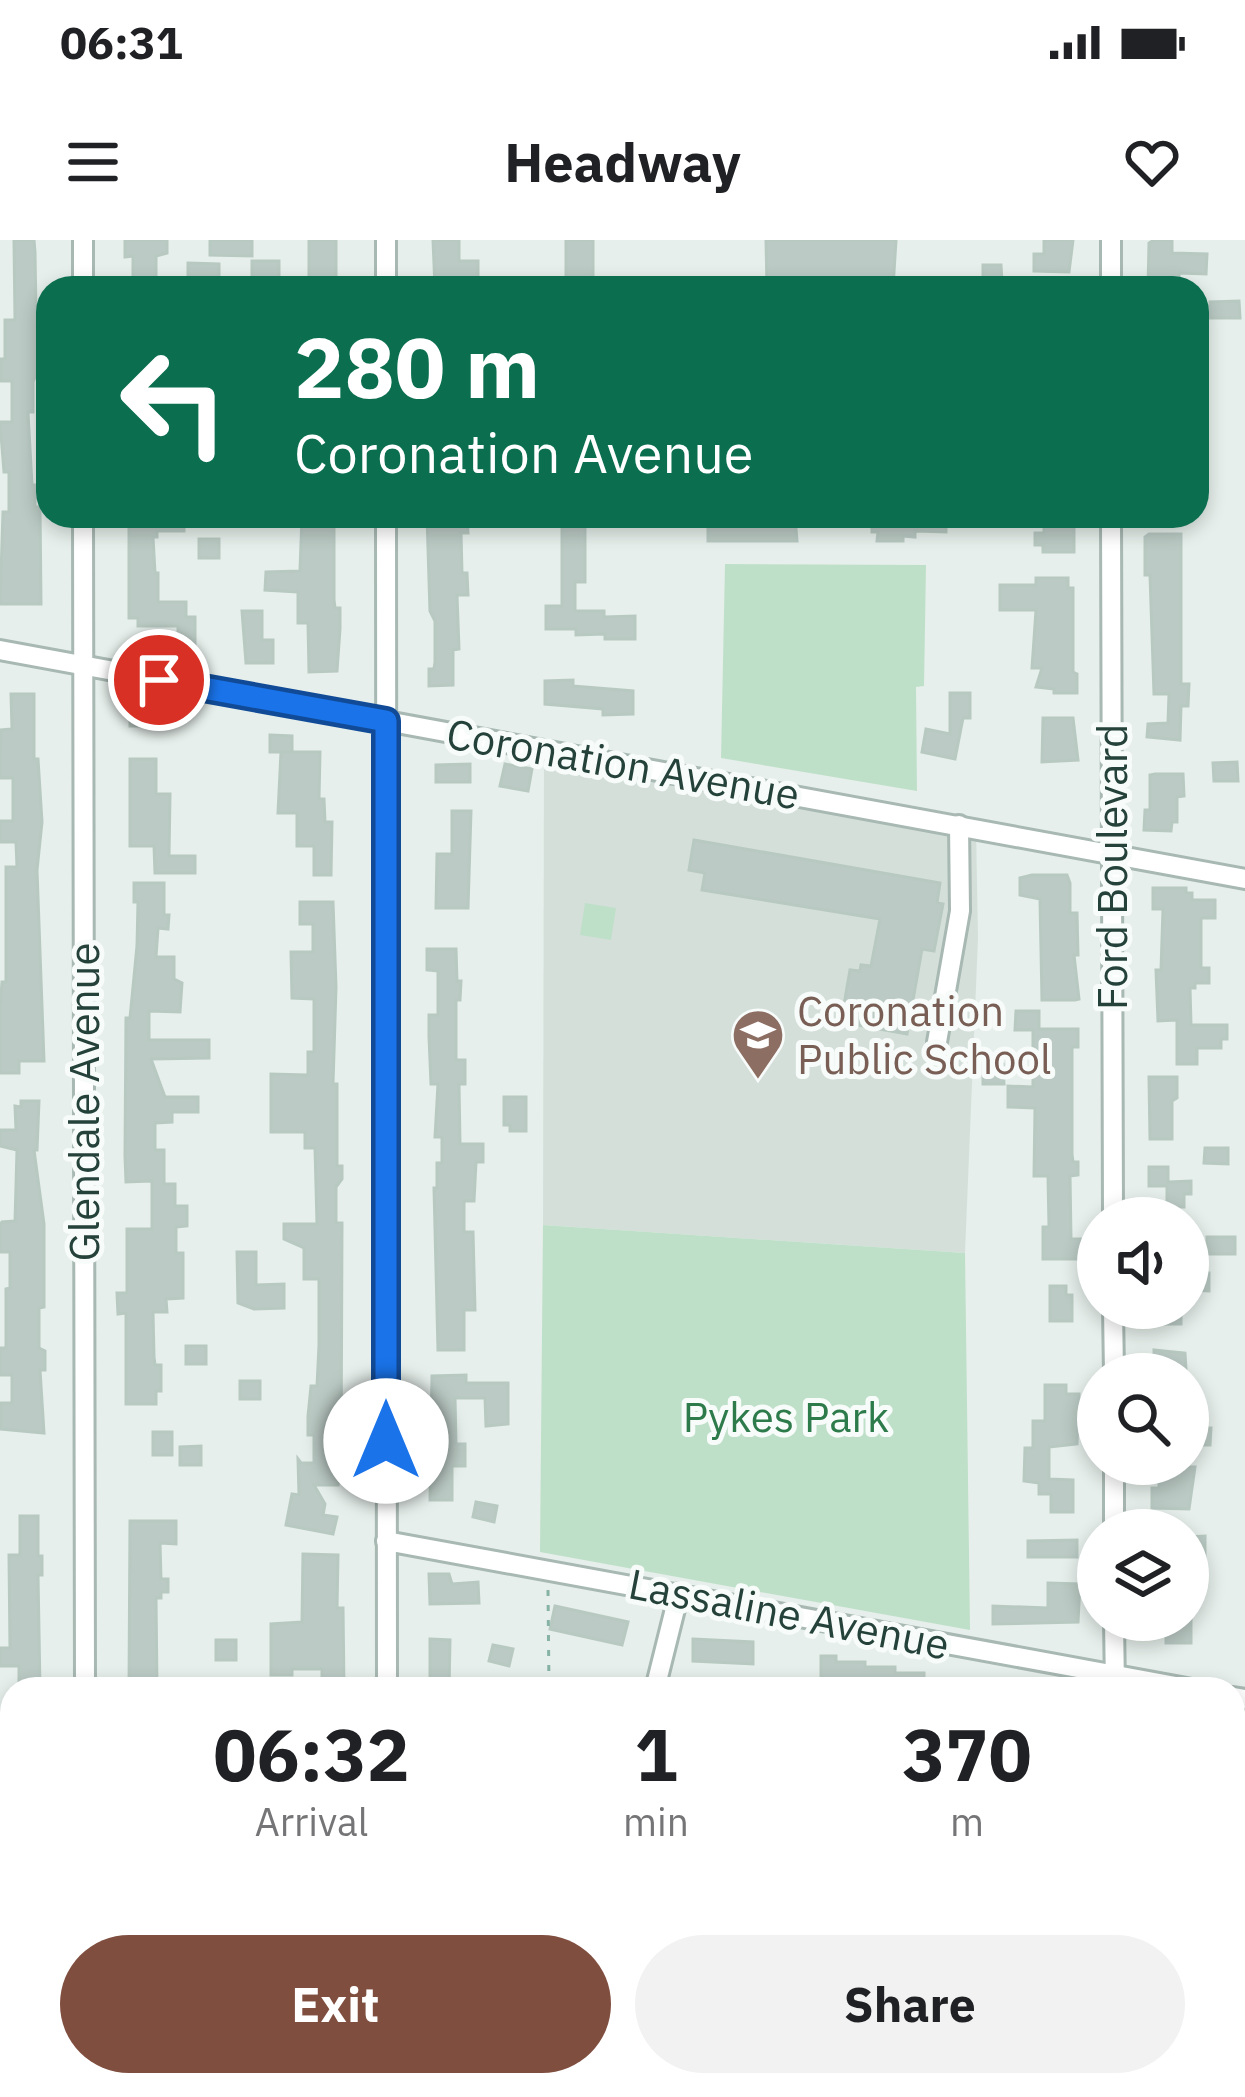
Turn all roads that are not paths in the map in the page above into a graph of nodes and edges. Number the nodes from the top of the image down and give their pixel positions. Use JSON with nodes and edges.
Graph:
{"nodes":[{"id":1,"x":83,"y":240,"type":"edge"},
{"id":2,"x":386,"y":240,"type":"edge"},
{"id":3,"x":1111,"y":240,"type":"edge"},
{"id":4,"x":83,"y":276,"type":"edge"},
{"id":5,"x":386,"y":276,"type":"edge"},
{"id":6,"x":1111,"y":276,"type":"edge"},
{"id":7,"x":83,"y":528,"type":"edge"},
{"id":8,"x":386,"y":528,"type":"edge"},
{"id":9,"x":1112,"y":528,"type":"edge"},
{"id":10,"x":0,"y":650,"type":"edge"},
{"id":11,"x":84,"y":665,"type":"junction"},
{"id":12,"x":386,"y":721,"type":"junction"},
{"id":13,"x":959,"y":825,"type":"junction"},
{"id":14,"x":1112,"y":854,"type":"junction"},
{"id":15,"x":1245,"y":879,"type":"edge"},
{"id":16,"x":937,"y":1042,"type":"dead end"},
{"id":17,"x":1113,"y":1197,"type":"edge"},
{"id":18,"x":386,"y":1540,"type":"junction"},
{"id":19,"x":679,"y":1593,"type":"junction"},
{"id":20,"x":1114,"y":1641,"type":"edge"},
{"id":21,"x":85,"y":1677,"type":"edge"},
{"id":22,"x":386,"y":1677,"type":"edge"},
{"id":23,"x":658,"y":1677,"type":"edge"},
{"id":24,"x":1091,"y":1677,"type":"edge"},
{"id":25,"x":1115,"y":1677,"type":"edge"}],
"edges":[{"from":1,"to":4,"type":"street"},
{"from":2,"to":5,"type":"street"},
{"from":3,"to":6,"type":"street"},
{"from":7,"to":11,"type":"street","name":"Glendale Avenue"},
{"from":8,"to":12,"type":"street"},
{"from":9,"to":14,"type":"street","name":"Ford Boulevard"},
{"from":10,"to":11,"type":"street","name":"Coronation Avenue"},
{"from":11,"to":12,"type":"street","name":"Coronation Avenue"},
{"from":11,"to":21,"type":"street","name":"Glendale Avenue"},
{"from":12,"to":13,"type":"street","name":"Coronation Avenue"},
{"from":12,"to":18,"type":"street"},
{"from":13,"to":14,"type":"street","name":"Coronation Avenue"},
{"from":13,"to":16,"type":"street"},
{"from":14,"to":15,"type":"street","name":"Coronation Avenue"},
{"from":14,"to":17,"type":"street","name":"Ford Boulevard"},
{"from":18,"to":19,"type":"street","name":"Lassaline Avenue"},
{"from":18,"to":22,"type":"street"},
{"from":19,"to":23,"type":"street"},
{"from":19,"to":24,"type":"street","name":"Lassaline Avenue"},
{"from":20,"to":25,"type":"street"}]}
